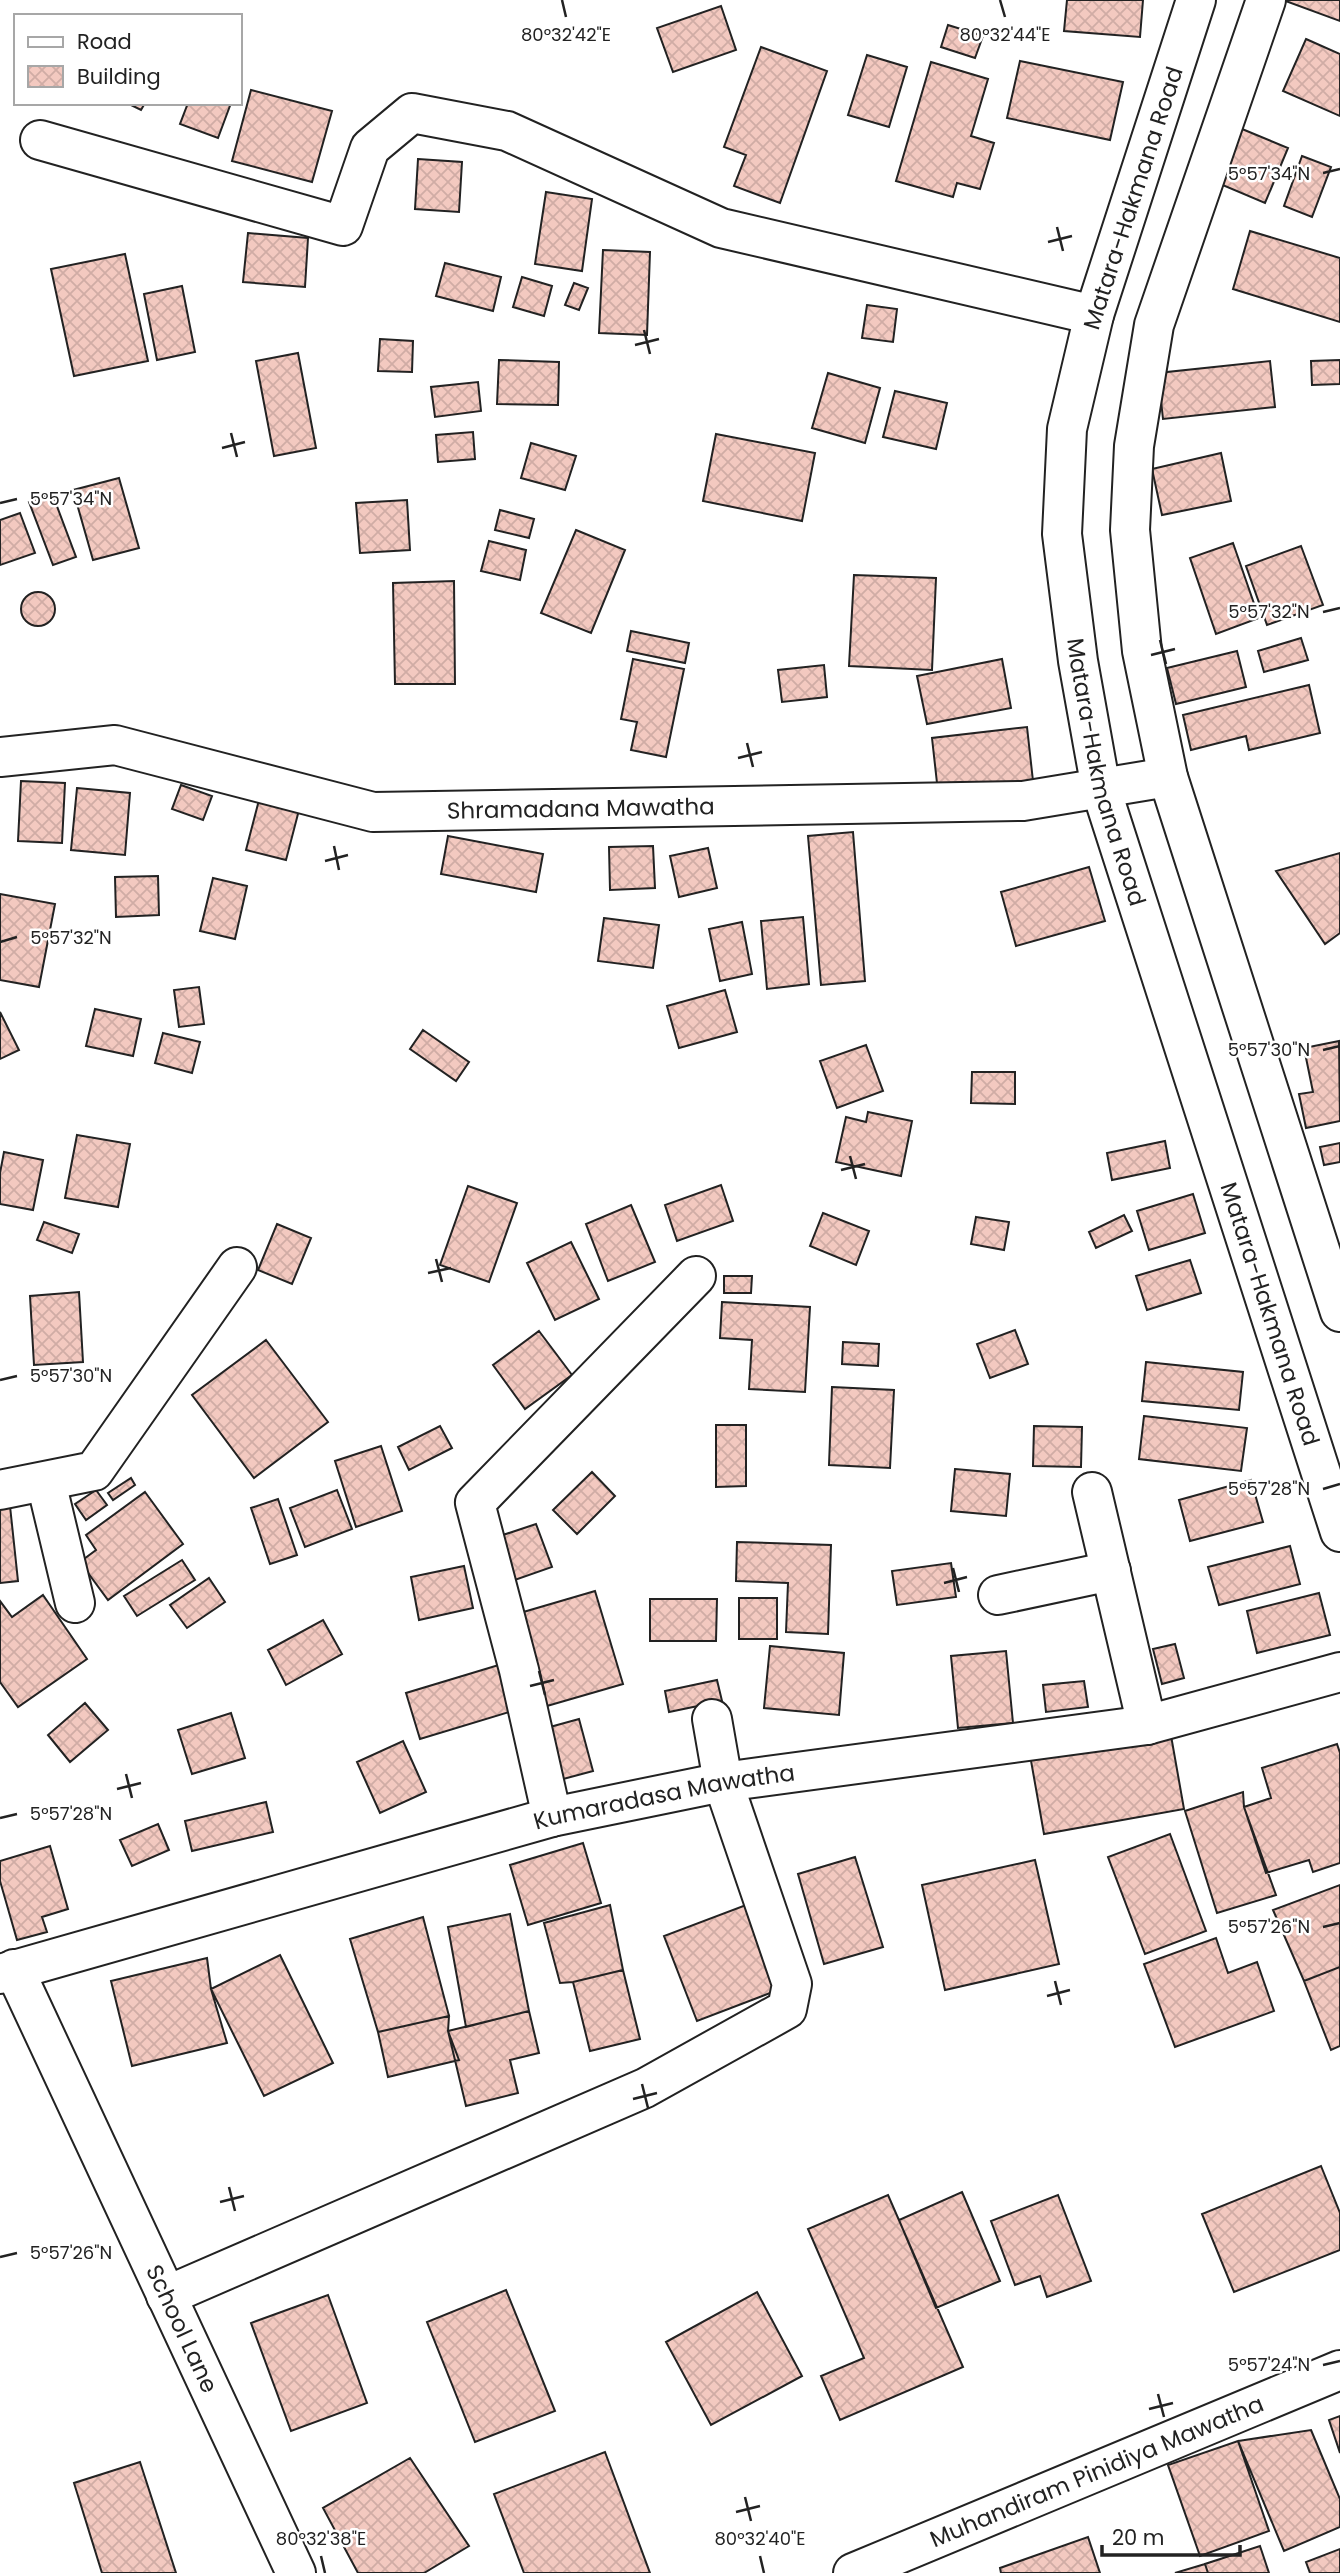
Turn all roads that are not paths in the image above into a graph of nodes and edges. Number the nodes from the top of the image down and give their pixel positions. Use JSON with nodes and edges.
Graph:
{"nodes":[{"id":1,"x":1196,"y":0,"type":"edge"},
{"id":2,"x":1266,"y":0,"type":"edge"},
{"id":3,"x":40,"y":140,"type":"dead end"},
{"id":4,"x":1094,"y":315,"type":"junction"},
{"id":5,"x":0,"y":757,"type":"edge"},
{"id":6,"x":1168,"y":777,"type":"junction"},
{"id":7,"x":1101,"y":789,"type":"junction"},
{"id":8,"x":237,"y":1267,"type":"dead end"},
{"id":9,"x":696,"y":1276,"type":"dead end"},
{"id":10,"x":1340,"y":1312,"type":"edge"},
{"id":11,"x":46,"y":1482,"type":"junction"},
{"id":12,"x":0,"y":1490,"type":"edge"},
{"id":13,"x":1092,"y":1492,"type":"dead end"},
{"id":14,"x":1340,"y":1532,"type":"edge"},
{"id":15,"x":1111,"y":1571,"type":"junction"},
{"id":16,"x":998,"y":1595,"type":"dead end"},
{"id":17,"x":75,"y":1603,"type":"dead end"},
{"id":18,"x":1340,"y":1672,"type":"edge"},
{"id":19,"x":712,"y":1719,"type":"dead end"},
{"id":20,"x":1147,"y":1725,"type":"junction"},
{"id":21,"x":723,"y":1782,"type":"junction"},
{"id":22,"x":552,"y":1817,"type":"junction"},
{"id":23,"x":7,"y":1972,"type":"edge"},
{"id":24,"x":166,"y":2296,"type":"junction"},
{"id":25,"x":1340,"y":2370,"type":"edge"},
{"id":26,"x":296,"y":2573,"type":"edge"},
{"id":27,"x":853,"y":2573,"type":"edge"}],
"edges":[{"from":1,"to":4,"type":"street","name":"Matara-Hakmana Road"},
{"from":2,"to":6,"type":"street"},
{"from":3,"to":4,"type":"street"},
{"from":4,"to":7,"type":"street","name":"Matara-Hakmana Road"},
{"from":5,"to":7,"type":"street","name":"Shramadana Mawatha"},
{"from":6,"to":7,"type":"street","name":"Shramadana Mawatha"},
{"from":6,"to":10,"type":"street"},
{"from":7,"to":14,"type":"street","name":"Matara-Hakmana Road"},
{"from":8,"to":11,"type":"street"},
{"from":9,"to":22,"type":"street"},
{"from":11,"to":12,"type":"street"},
{"from":11,"to":17,"type":"street"},
{"from":13,"to":15,"type":"street"},
{"from":15,"to":16,"type":"street"},
{"from":15,"to":20,"type":"street"},
{"from":18,"to":20,"type":"street","name":"Kumaradasa Mawatha"},
{"from":19,"to":21,"type":"street"},
{"from":20,"to":21,"type":"street","name":"Kumaradasa Mawatha"},
{"from":21,"to":22,"type":"street","name":"Kumaradasa Mawatha"},
{"from":21,"to":24,"type":"street"},
{"from":22,"to":23,"type":"street","name":"Kumaradasa Mawatha"},
{"from":23,"to":24,"type":"street","name":"School Lane"},
{"from":24,"to":26,"type":"street","name":"School Lane"},
{"from":25,"to":27,"type":"street","name":"Muhandiram Pinidiya Mawatha"}]}
